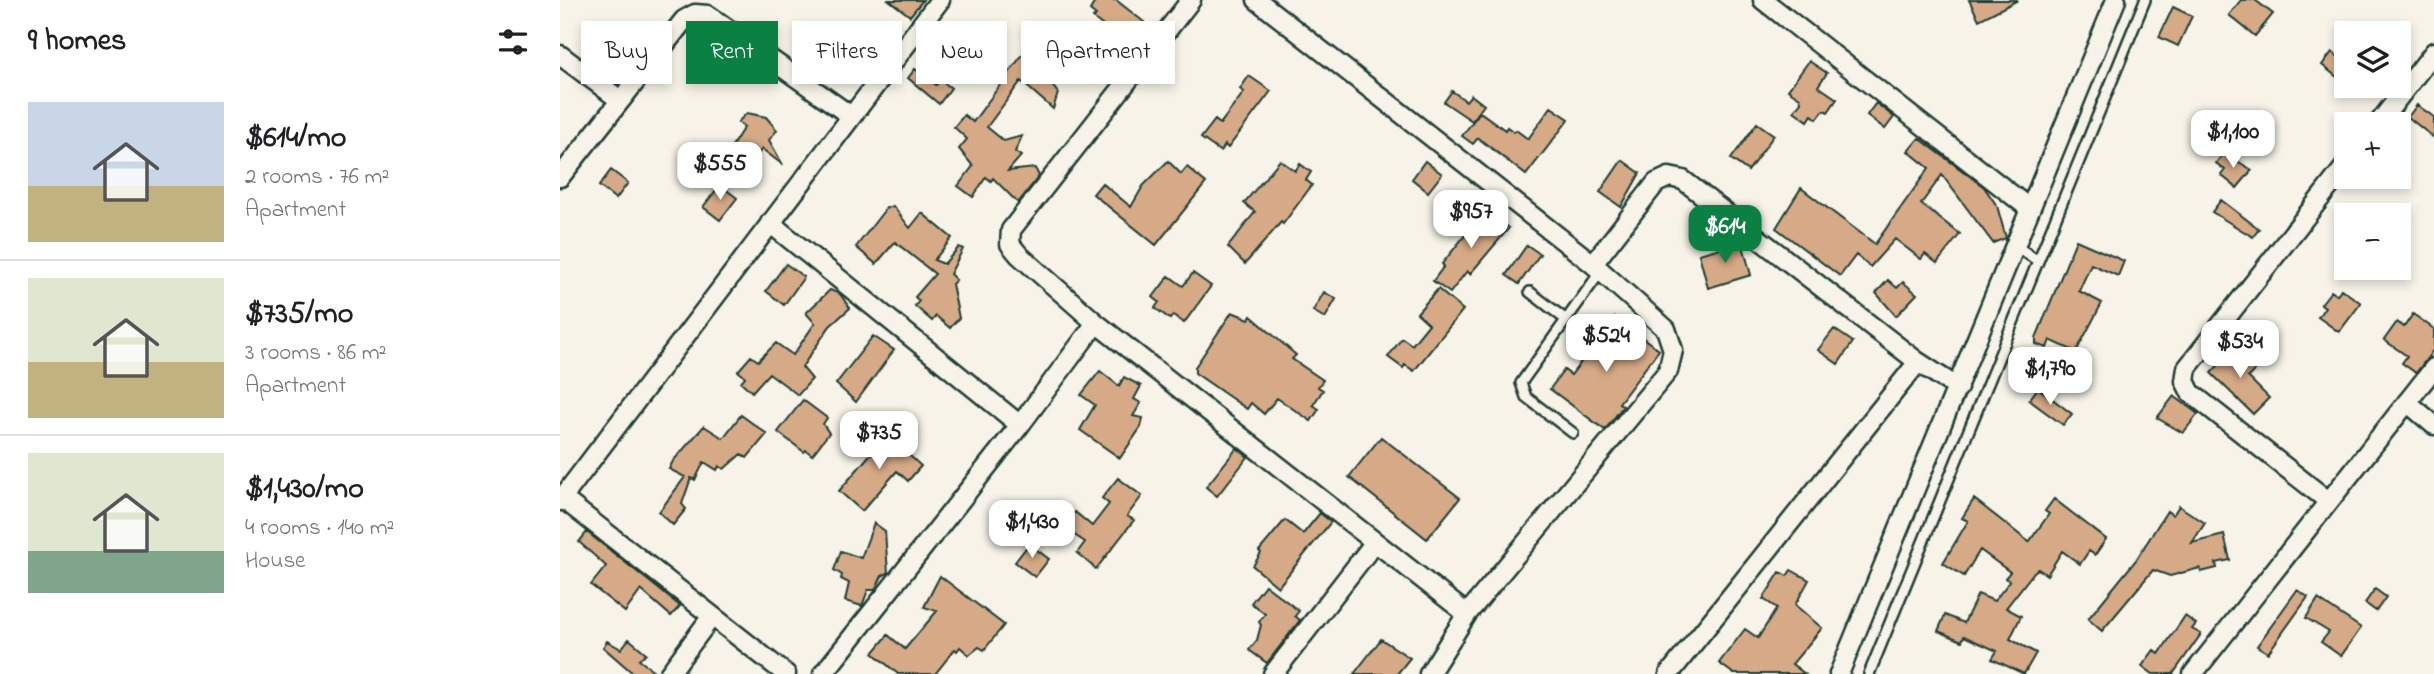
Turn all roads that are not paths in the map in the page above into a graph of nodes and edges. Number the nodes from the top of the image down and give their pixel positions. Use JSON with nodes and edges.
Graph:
{"nodes":[{"id":1,"x":940,"y":0,"type":"edge"},
{"id":2,"x":1191,"y":0,"type":"edge"},
{"id":3,"x":1257,"y":0,"type":"edge"},
{"id":4,"x":1763,"y":0,"type":"edge"},
{"id":5,"x":2116,"y":0,"type":"edge"},
{"id":6,"x":2145,"y":0,"type":"edge"},
{"id":7,"x":2434,"y":52,"type":"edge"},
{"id":8,"x":560,"y":55,"type":"edge"},
{"id":9,"x":620,"y":100,"type":"junction"},
{"id":10,"x":2387,"y":112,"type":"edge"},
{"id":11,"x":851,"y":116,"type":"junction"},
{"id":12,"x":560,"y":177,"type":"edge"},
{"id":13,"x":2334,"y":181,"type":"edge"},
{"id":14,"x":2031,"y":209,"type":"junction"},
{"id":15,"x":770,"y":223,"type":"junction"},
{"id":16,"x":2016,"y":246,"type":"junction"},
{"id":17,"x":2038,"y":261,"type":"junction"},
{"id":18,"x":1597,"y":267,"type":"junction"},
{"id":19,"x":1530,"y":292,"type":"dead end"},
{"id":20,"x":1565,"y":319,"type":"junction"},
{"id":21,"x":1096,"y":323,"type":"junction"},
{"id":22,"x":1918,"y":362,"type":"junction"},
{"id":23,"x":2434,"y":368,"type":"edge"},
{"id":24,"x":1958,"y":388,"type":"junction"},
{"id":25,"x":2407,"y":402,"type":"junction"},
{"id":26,"x":1020,"y":425,"type":"junction"},
{"id":27,"x":2434,"y":425,"type":"edge"},
{"id":28,"x":1573,"y":433,"type":"dead end"},
{"id":29,"x":561,"y":500,"type":"edge"},
{"id":30,"x":2327,"y":500,"type":"junction"},
{"id":31,"x":1375,"y":542,"type":"junction"},
{"id":32,"x":1467,"y":614,"type":"junction"},
{"id":33,"x":712,"y":616,"type":"junction"},
{"id":34,"x":669,"y":674,"type":"edge"},
{"id":35,"x":786,"y":674,"type":"edge"},
{"id":36,"x":823,"y":674,"type":"edge"},
{"id":37,"x":1273,"y":674,"type":"edge"},
{"id":38,"x":1429,"y":674,"type":"edge"},
{"id":39,"x":1670,"y":674,"type":"edge"},
{"id":40,"x":1839,"y":674,"type":"edge"},
{"id":41,"x":1869,"y":674,"type":"edge"},
{"id":42,"x":2193,"y":674,"type":"edge"}],
"edges":[{"from":1,"to":11,"type":"street"},
{"from":2,"to":21,"type":"street"},
{"from":3,"to":18,"type":"street"},
{"from":4,"to":14,"type":"street"},
{"from":5,"to":14,"type":"street"},
{"from":6,"to":17,"type":"lane"},
{"from":7,"to":10,"type":"street"},
{"from":8,"to":9,"type":"street"},
{"from":9,"to":11,"type":"street"},
{"from":9,"to":12,"type":"street"},
{"from":11,"to":15,"type":"street"},
{"from":13,"to":30,"type":"street"},
{"from":14,"to":16,"type":"street"},
{"from":15,"to":26,"type":"street"},
{"from":15,"to":29,"type":"street"},
{"from":16,"to":17,"type":"lane"},
{"from":16,"to":24,"type":"street"},
{"from":17,"to":41,"type":"lane"},
{"from":18,"to":20,"type":"lane"},
{"from":18,"to":22,"type":"street"},
{"from":18,"to":32,"type":"street"},
{"from":19,"to":20,"type":"lane"},
{"from":20,"to":28,"type":"lane"},
{"from":21,"to":26,"type":"street"},
{"from":21,"to":31,"type":"street"},
{"from":22,"to":24,"type":"street"},
{"from":22,"to":39,"type":"street"},
{"from":23,"to":25,"type":"street"},
{"from":24,"to":40,"type":"street"},
{"from":25,"to":27,"type":"street"},
{"from":25,"to":30,"type":"street"},
{"from":26,"to":36,"type":"street"},
{"from":29,"to":33,"type":"street"},
{"from":30,"to":42,"type":"street"},
{"from":31,"to":32,"type":"street"},
{"from":31,"to":37,"type":"street"},
{"from":32,"to":38,"type":"street"},
{"from":33,"to":34,"type":"street"},
{"from":33,"to":35,"type":"street"}]}
